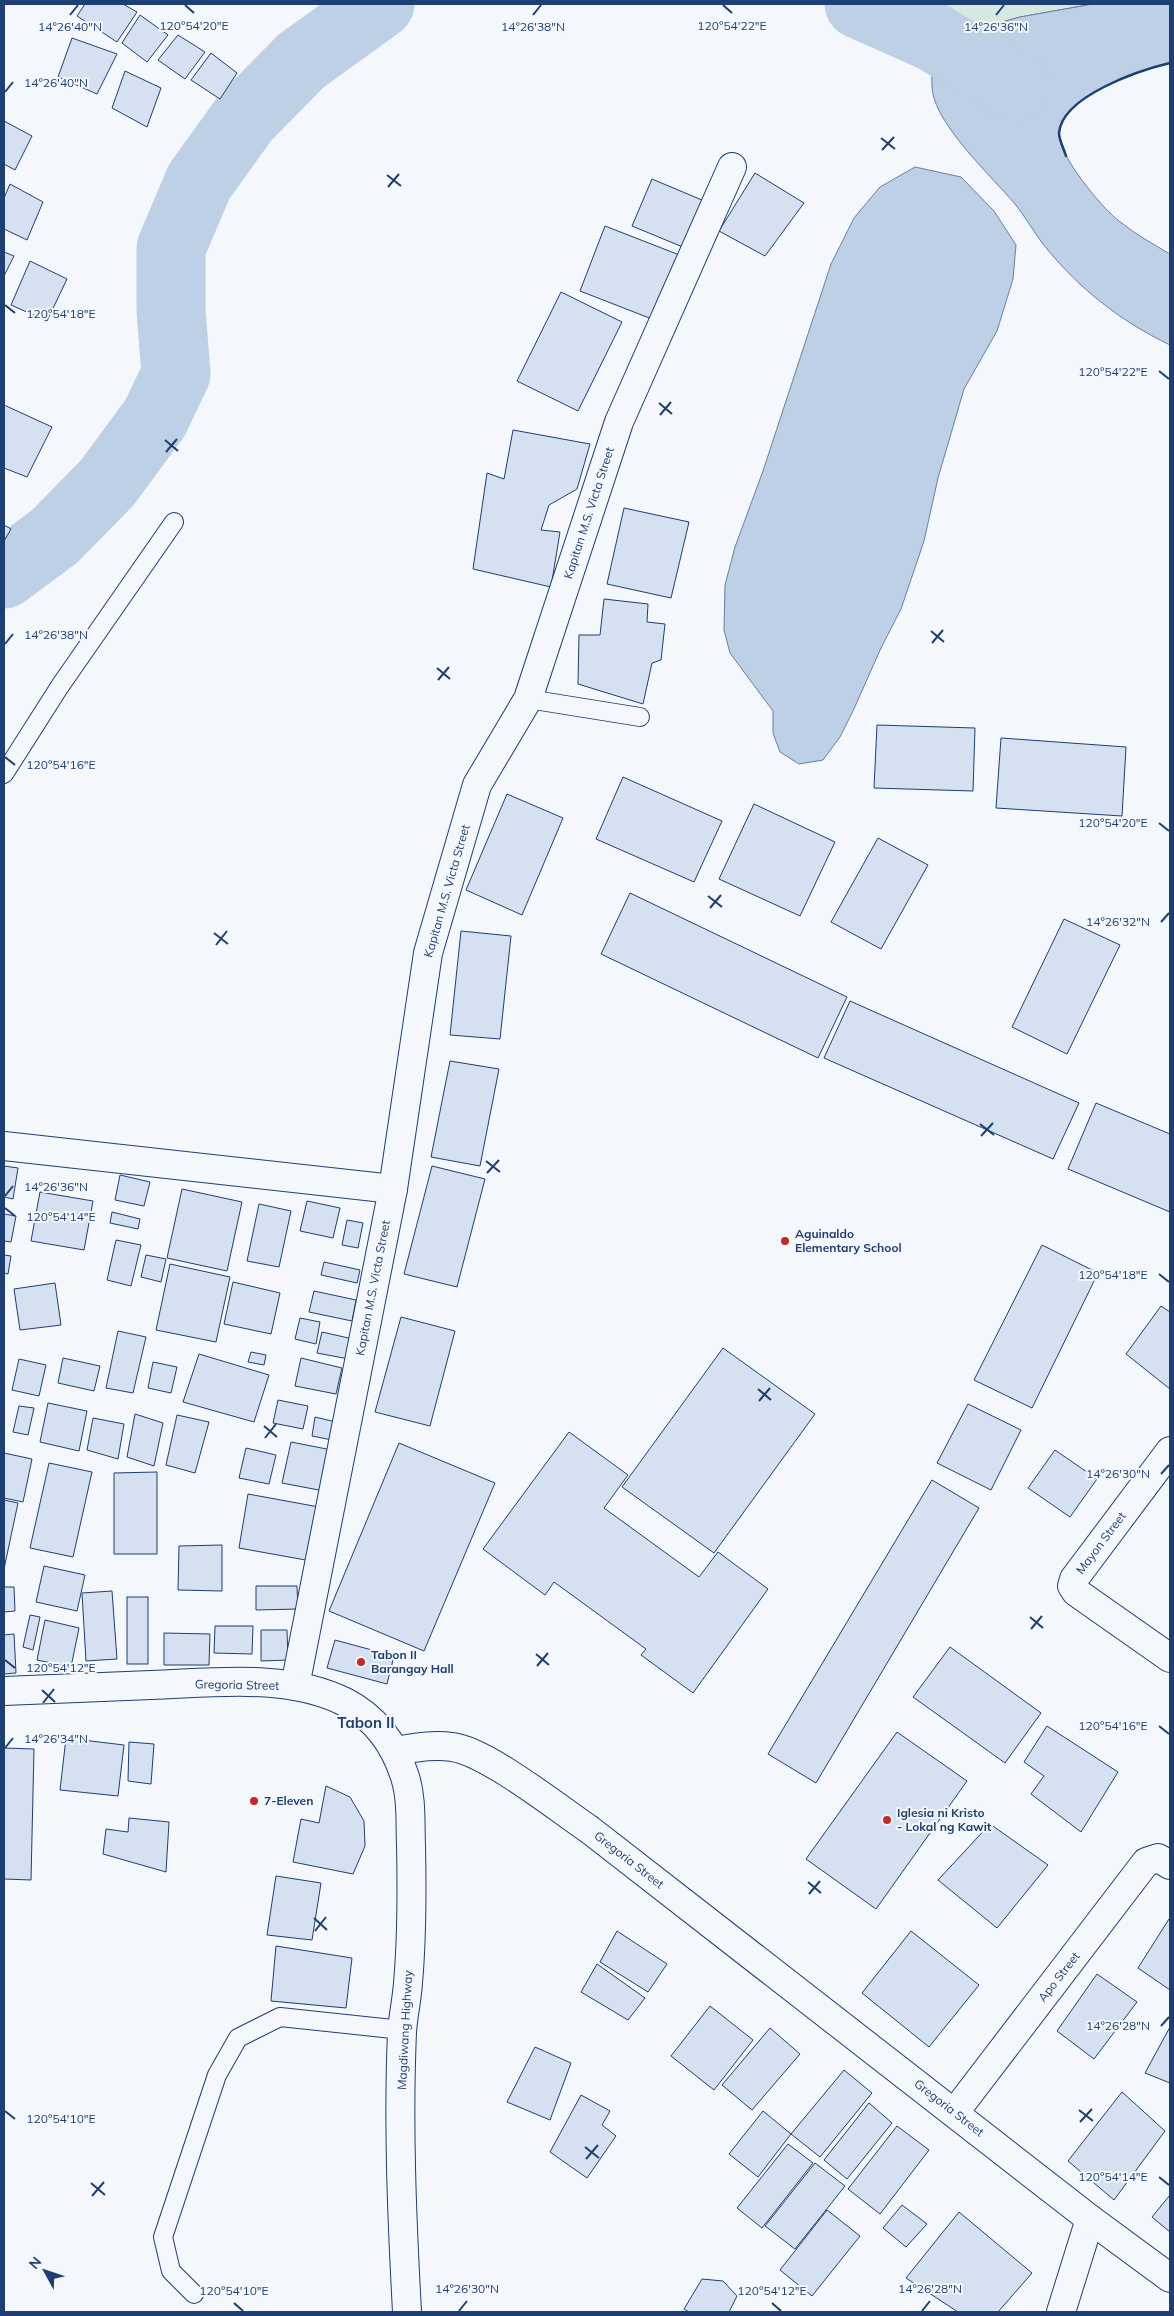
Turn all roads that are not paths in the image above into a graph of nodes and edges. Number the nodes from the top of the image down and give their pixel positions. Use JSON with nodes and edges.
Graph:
{"nodes":[{"id":1,"x":732,"y":166,"type":"dead end"},
{"id":2,"x":174,"y":522,"type":"dead end"},
{"id":3,"x":528,"y":699,"type":"junction"},
{"id":4,"x":640,"y":717,"type":"dead end"},
{"id":5,"x":4,"y":774,"type":"edge"},
{"id":6,"x":4,"y":1146,"type":"edge"},
{"id":7,"x":393,"y":1189,"type":"junction"},
{"id":8,"x":1170,"y":1451,"type":"edge"},
{"id":9,"x":1170,"y":1658,"type":"edge"},
{"id":10,"x":295,"y":1686,"type":"junction"},
{"id":11,"x":4,"y":1691,"type":"edge"},
{"id":12,"x":395,"y":1751,"type":"junction"},
{"id":13,"x":1170,"y":1865,"type":"edge"},
{"id":14,"x":402,"y":2030,"type":"junction"},
{"id":15,"x":955,"y":2112,"type":"junction"},
{"id":16,"x":1090,"y":2219,"type":"junction"},
{"id":17,"x":1170,"y":2278,"type":"edge"},
{"id":18,"x":194,"y":2294,"type":"dead end"},
{"id":19,"x":407,"y":2312,"type":"edge"},
{"id":20,"x":1061,"y":2312,"type":"edge"}],
"edges":[{"from":1,"to":3,"type":"street","name":"Kapitan M.S. Victa Street"},
{"from":2,"to":5,"type":"lane"},
{"from":3,"to":4,"type":"lane"},
{"from":3,"to":7,"type":"street","name":"Kapitan M.S. Victa Street"},
{"from":6,"to":7,"type":"street"},
{"from":7,"to":10,"type":"street","name":"Kapitan M.S. Victa Street"},
{"from":8,"to":9,"type":"street","name":"Mayon Street"},
{"from":10,"to":11,"type":"street","name":"Gregoria Street"},
{"from":10,"to":12,"type":"street","name":"Gregoria Street"},
{"from":12,"to":14,"type":"street","name":"Magdiwang Highway"},
{"from":12,"to":15,"type":"street","name":"Gregoria Street"},
{"from":13,"to":15,"type":"street","name":"Apo Street"},
{"from":14,"to":18,"type":"lane"},
{"from":14,"to":19,"type":"street","name":"Magdiwang Highway"},
{"from":15,"to":16,"type":"street","name":"Gregoria Street"},
{"from":16,"to":17,"type":"street","name":"Gregoria Street"},
{"from":16,"to":20,"type":"street"}]}
